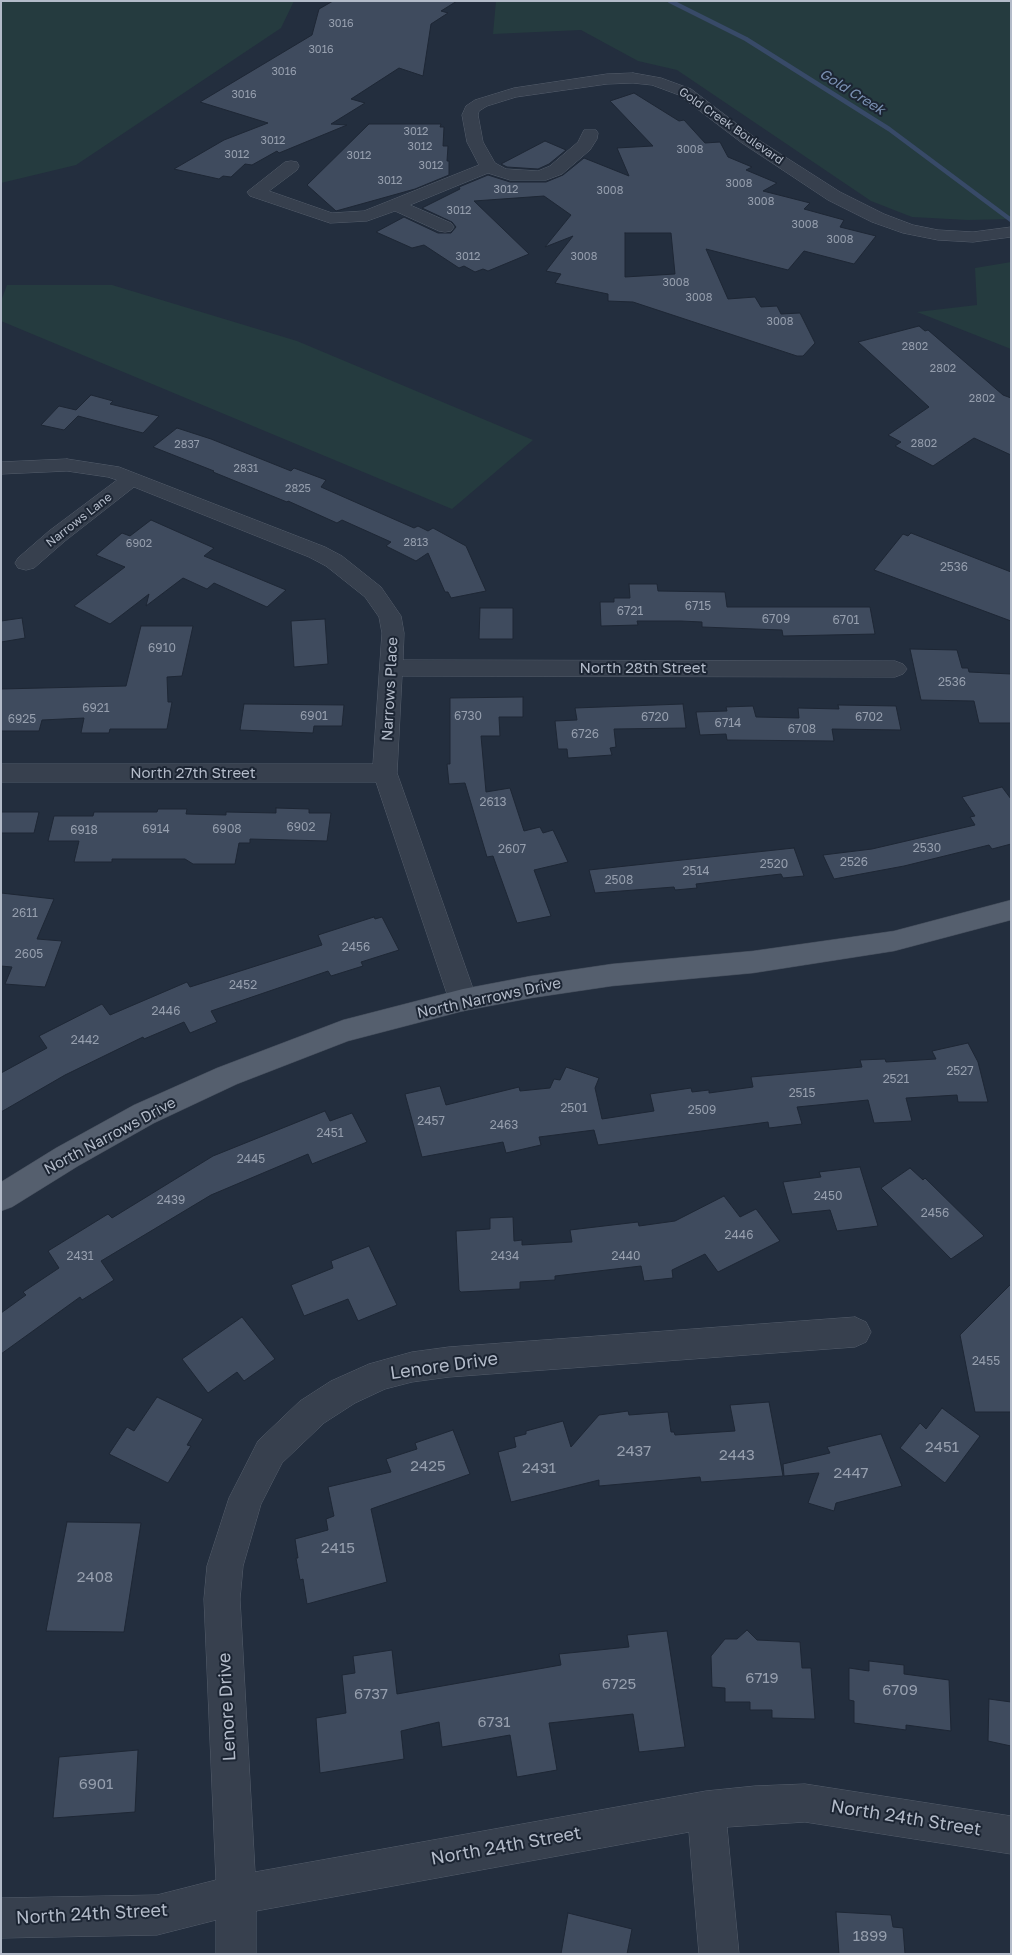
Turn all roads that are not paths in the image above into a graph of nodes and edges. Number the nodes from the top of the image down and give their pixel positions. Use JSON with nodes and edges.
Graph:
{"nodes":[{"id":1,"x":583,"y":127,"type":"dead end"},
{"id":2,"x":291,"y":166,"type":"dead end"},
{"id":3,"x":489,"y":167,"type":"junction"},
{"id":4,"x":396,"y":204,"type":"junction"},
{"id":5,"x":445,"y":227,"type":"dead end"},
{"id":6,"x":1011,"y":232,"type":"edge"},
{"id":7,"x":1,"y":468,"type":"edge"},
{"id":8,"x":132,"y":479,"type":"junction"},
{"id":9,"x":26,"y":563,"type":"dead end"},
{"id":10,"x":391,"y":668,"type":"junction"},
{"id":11,"x":895,"y":669,"type":"dead end"},
{"id":12,"x":1,"y":773,"type":"edge"},
{"id":13,"x":386,"y":773,"type":"junction"},
{"id":14,"x":1011,"y":910,"type":"edge"},
{"id":15,"x":463,"y":1000,"type":"junction"},
{"id":16,"x":1,"y":1198,"type":"edge"},
{"id":17,"x":855,"y":1332,"type":"dead end"},
{"id":18,"x":706,"y":1810,"type":"junction"},
{"id":19,"x":1011,"y":1835,"type":"edge"},
{"id":20,"x":236,"y":1895,"type":"junction"},
{"id":21,"x":1,"y":1918,"type":"edge"},
{"id":22,"x":236,"y":1954,"type":"edge"},
{"id":23,"x":719,"y":1954,"type":"edge"}],
"edges":[{"from":1,"to":3,"type":"street"},
{"from":2,"to":4,"type":"street"},
{"from":3,"to":4,"type":"street"},
{"from":3,"to":6,"type":"street","name":"Gold Creek Boulevard"},
{"from":4,"to":5,"type":"street"},
{"from":7,"to":8,"type":"street","name":"Narrows Place"},
{"from":8,"to":9,"type":"street","name":"Narrows Lane"},
{"from":8,"to":10,"type":"street","name":"Narrows Place"},
{"from":10,"to":11,"type":"street","name":"North 28th Street"},
{"from":10,"to":13,"type":"street","name":"Narrows Place"},
{"from":12,"to":13,"type":"street","name":"North 27th Street"},
{"from":13,"to":15,"type":"street","name":"Narrows Place"},
{"from":14,"to":15,"type":"main road","name":"North Narrows Drive"},
{"from":15,"to":16,"type":"main road","name":"North Narrows Drive"},
{"from":17,"to":20,"type":"street","name":"Lenore Drive"},
{"from":18,"to":19,"type":"street","name":"North 24th Street"},
{"from":18,"to":20,"type":"street","name":"North 24th Street"},
{"from":18,"to":23,"type":"street"},
{"from":20,"to":21,"type":"street","name":"North 24th Street"},
{"from":20,"to":22,"type":"street","name":"Lenore Drive"}]}
